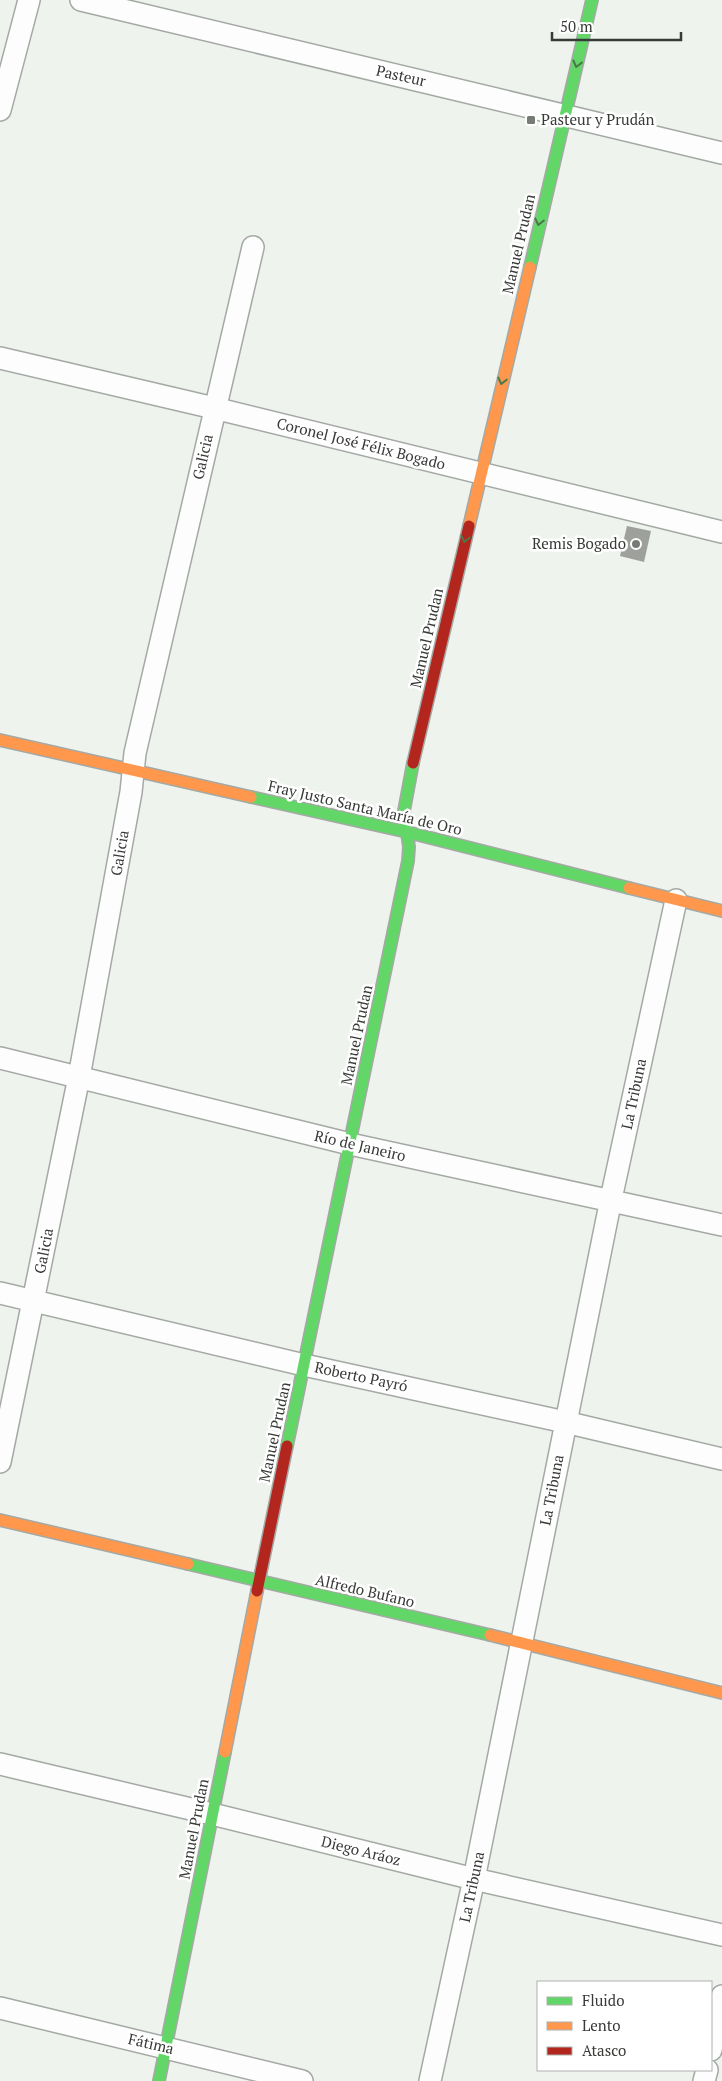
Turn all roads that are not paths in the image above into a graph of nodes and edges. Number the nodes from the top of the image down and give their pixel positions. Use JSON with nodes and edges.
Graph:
{"nodes":[{"id":1,"x":29,"y":0,"type":"edge"},
{"id":2,"x":81,"y":0,"type":"edge"},
{"id":3,"x":592,"y":0,"type":"edge"},
{"id":4,"x":0,"y":110,"type":"edge"},
{"id":5,"x":564,"y":115,"type":"junction"},
{"id":6,"x":722,"y":153,"type":"edge"},
{"id":7,"x":253,"y":247,"type":"dead end"},
{"id":8,"x":0,"y":358,"type":"edge"},
{"id":9,"x":214,"y":408,"type":"junction"},
{"id":10,"x":480,"y":473,"type":"junction"},
{"id":11,"x":722,"y":532,"type":"edge"},
{"id":12,"x":0,"y":740,"type":"edge"},
{"id":13,"x":133,"y":771,"type":"junction"},
{"id":14,"x":407,"y":832,"type":"junction"},
{"id":15,"x":676,"y":900,"type":"junction"},
{"id":16,"x":722,"y":911,"type":"edge"},
{"id":17,"x":0,"y":1058,"type":"edge"},
{"id":18,"x":79,"y":1077,"type":"junction"},
{"id":19,"x":350,"y":1144,"type":"junction"},
{"id":20,"x":610,"y":1199,"type":"junction"},
{"id":21,"x":722,"y":1225,"type":"edge"},
{"id":22,"x":0,"y":1293,"type":"edge"},
{"id":23,"x":34,"y":1300,"type":"junction"},
{"id":24,"x":304,"y":1365,"type":"junction"},
{"id":25,"x":565,"y":1422,"type":"junction"},
{"id":26,"x":722,"y":1459,"type":"edge"},
{"id":27,"x":0,"y":1462,"type":"edge"},
{"id":28,"x":0,"y":1520,"type":"edge"},
{"id":29,"x":259,"y":1582,"type":"junction"},
{"id":30,"x":521,"y":1642,"type":"junction"},
{"id":31,"x":722,"y":1693,"type":"edge"},
{"id":32,"x":0,"y":1764,"type":"edge"},
{"id":33,"x":212,"y":1814,"type":"junction"},
{"id":34,"x":474,"y":1879,"type":"junction"},
{"id":35,"x":722,"y":1935,"type":"edge"},
{"id":36,"x":722,"y":1996,"type":"edge"},
{"id":37,"x":0,"y":2008,"type":"edge"},
{"id":38,"x":712,"y":2045,"type":"edge"},
{"id":39,"x":167,"y":2048,"type":"junction"},
{"id":40,"x":159,"y":2081,"type":"edge"},
{"id":41,"x":302,"y":2081,"type":"edge"},
{"id":42,"x":430,"y":2081,"type":"edge"}],
"edges":[{"from":1,"to":4,"type":"street"},
{"from":2,"to":5,"type":"street","name":"Pasteur"},
{"from":3,"to":5,"type":"street","name":"Manuel Prudan","one_way":true},
{"from":5,"to":6,"type":"street","name":"Pasteur"},
{"from":5,"to":10,"type":"street","name":"Manuel Prudan","one_way":true},
{"from":7,"to":9,"type":"street","name":"Galicia"},
{"from":8,"to":9,"type":"street","name":"Coronel José Félix Bogado"},
{"from":9,"to":10,"type":"street","name":"Coronel José Félix Bogado"},
{"from":9,"to":13,"type":"street","name":"Galicia"},
{"from":10,"to":11,"type":"street","name":"Coronel José Félix Bogado"},
{"from":10,"to":14,"type":"street","name":"Manuel Prudan","one_way":true},
{"from":12,"to":13,"type":"street","name":"Fray Justo Santa María de Oro"},
{"from":13,"to":14,"type":"street","name":"Fray Justo Santa María de Oro"},
{"from":13,"to":18,"type":"street","name":"Galicia"},
{"from":14,"to":15,"type":"street","name":"Fray Justo Santa María de Oro"},
{"from":14,"to":19,"type":"street","name":"Manuel Prudan"},
{"from":15,"to":16,"type":"street","name":"Fray Justo Santa María de Oro"},
{"from":15,"to":20,"type":"street","name":"La Tribuna"},
{"from":17,"to":18,"type":"street","name":"Río de Janeiro"},
{"from":18,"to":19,"type":"street","name":"Río de Janeiro"},
{"from":18,"to":23,"type":"street","name":"Galicia"},
{"from":19,"to":20,"type":"street","name":"Río de Janeiro"},
{"from":19,"to":24,"type":"street","name":"Manuel Prudan"},
{"from":20,"to":21,"type":"street","name":"Río de Janeiro"},
{"from":20,"to":25,"type":"street","name":"La Tribuna"},
{"from":22,"to":23,"type":"street","name":"Roberto Payró"},
{"from":23,"to":24,"type":"street","name":"Roberto Payró"},
{"from":23,"to":27,"type":"street","name":"Galicia"},
{"from":24,"to":25,"type":"street","name":"Roberto Payró"},
{"from":24,"to":29,"type":"street","name":"Manuel Prudan"},
{"from":25,"to":26,"type":"street","name":"Roberto Payró"},
{"from":25,"to":30,"type":"street","name":"La Tribuna"},
{"from":28,"to":29,"type":"street","name":"Alfredo Bufano"},
{"from":29,"to":30,"type":"street","name":"Alfredo Bufano"},
{"from":29,"to":33,"type":"street","name":"Manuel Prudan"},
{"from":30,"to":31,"type":"street","name":"Alfredo Bufano"},
{"from":30,"to":34,"type":"street","name":"La Tribuna"},
{"from":32,"to":33,"type":"street","name":"Diego Aráoz"},
{"from":33,"to":34,"type":"street","name":"Diego Aráoz"},
{"from":33,"to":39,"type":"street","name":"Manuel Prudan"},
{"from":34,"to":35,"type":"street","name":"Diego Aráoz"},
{"from":34,"to":42,"type":"street","name":"La Tribuna"},
{"from":36,"to":38,"type":"street"},
{"from":37,"to":39,"type":"street","name":"Fátima"},
{"from":39,"to":40,"type":"street","name":"Manuel Prudan"},
{"from":39,"to":41,"type":"street","name":"Fátima"}]}
